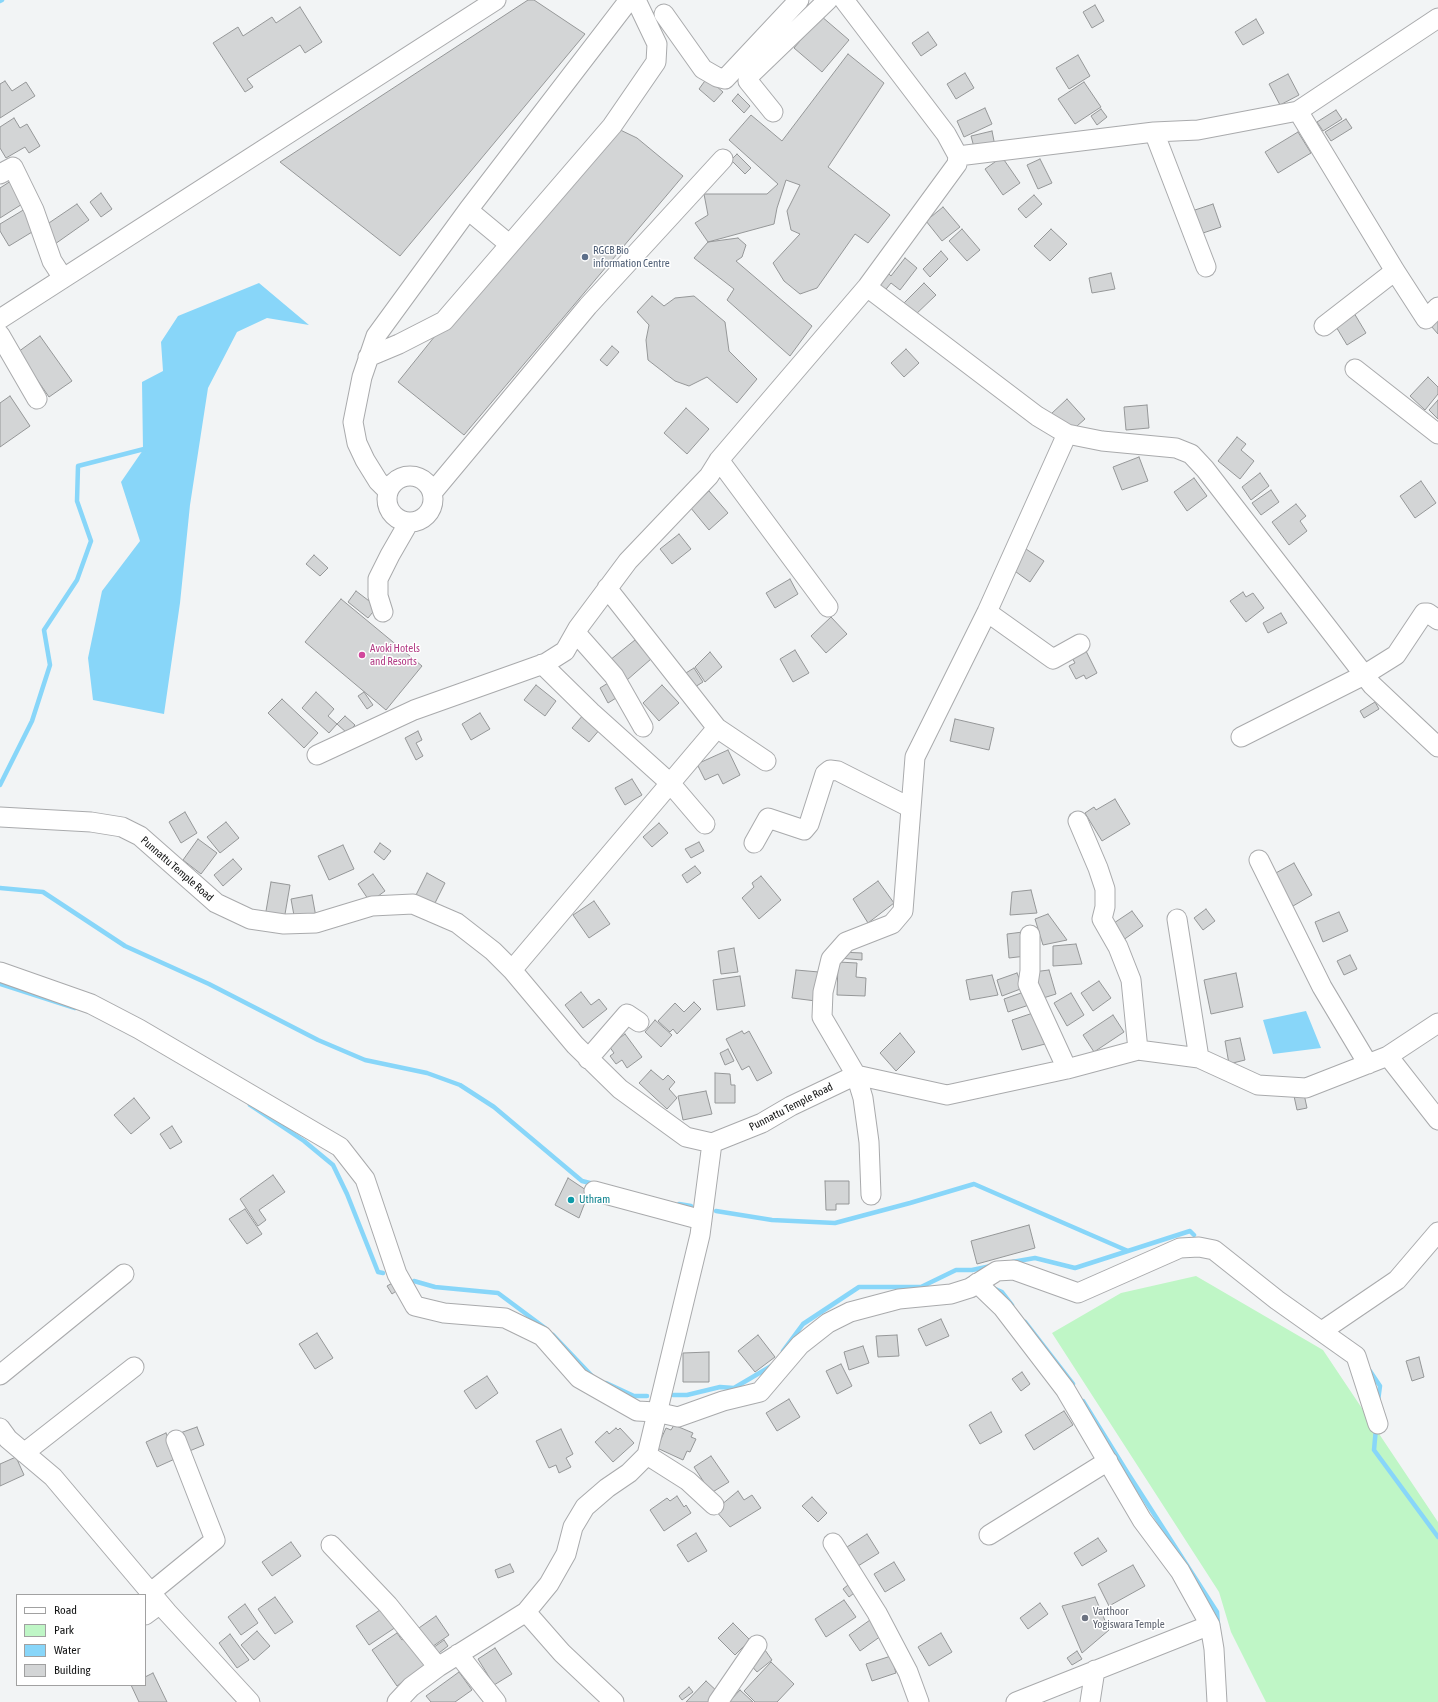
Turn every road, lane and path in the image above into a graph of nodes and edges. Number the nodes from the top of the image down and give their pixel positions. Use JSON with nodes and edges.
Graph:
{"nodes":[{"id":1,"x":496,"y":0,"type":"edge"},
{"id":2,"x":629,"y":0,"type":"edge"},
{"id":3,"x":636,"y":0,"type":"edge"},
{"id":4,"x":799,"y":0,"type":"edge"},
{"id":5,"x":828,"y":0,"type":"edge"},
{"id":6,"x":844,"y":0,"type":"edge"},
{"id":7,"x":664,"y":14,"type":"dead end"},
{"id":8,"x":1438,"y":18,"type":"edge"},
{"id":9,"x":1298,"y":111,"type":"junction"},
{"id":10,"x":773,"y":112,"type":"dead end"},
{"id":11,"x":1154,"y":132,"type":"junction"},
{"id":12,"x":958,"y":156,"type":"junction"},
{"id":13,"x":723,"y":159,"type":"dead end"},
{"id":14,"x":0,"y":174,"type":"edge"},
{"id":15,"x":468,"y":210,"type":"junction"},
{"id":16,"x":509,"y":244,"type":"junction"},
{"id":17,"x":1206,"y":267,"type":"dead end"},
{"id":18,"x":1395,"y":271,"type":"junction"},
{"id":19,"x":63,"y":278,"type":"junction"},
{"id":20,"x":867,"y":287,"type":"junction"},
{"id":21,"x":1438,"y":307,"type":"edge"},
{"id":22,"x":0,"y":319,"type":"edge"},
{"id":23,"x":1324,"y":326,"type":"dead end"},
{"id":24,"x":0,"y":335,"type":"edge"},
{"id":25,"x":368,"y":357,"type":"junction"},
{"id":26,"x":1355,"y":369,"type":"dead end"},
{"id":27,"x":37,"y":399,"type":"dead end"},
{"id":28,"x":1067,"y":434,"type":"junction"},
{"id":29,"x":1438,"y":434,"type":"edge"},
{"id":30,"x":719,"y":460,"type":"junction"},
{"id":31,"x":388,"y":491,"type":"junction"},
{"id":32,"x":432,"y":493,"type":"junction"},
{"id":33,"x":409,"y":522,"type":"junction"},
{"id":34,"x":607,"y":588,"type":"junction"},
{"id":35,"x":828,"y":607,"type":"dead end"},
{"id":36,"x":383,"y":612,"type":"dead end"},
{"id":37,"x":987,"y":612,"type":"junction"},
{"id":38,"x":1438,"y":620,"type":"edge"},
{"id":39,"x":576,"y":633,"type":"junction"},
{"id":40,"x":1080,"y":644,"type":"dead end"},
{"id":41,"x":542,"y":664,"type":"junction"},
{"id":42,"x":1364,"y":675,"type":"junction"},
{"id":43,"x":643,"y":727,"type":"dead end"},
{"id":44,"x":717,"y":728,"type":"junction"},
{"id":45,"x":1241,"y":737,"type":"dead end"},
{"id":46,"x":1438,"y":747,"type":"edge"},
{"id":47,"x":318,"y":755,"type":"dead end"},
{"id":48,"x":766,"y":761,"type":"dead end"},
{"id":49,"x":670,"y":783,"type":"junction"},
{"id":50,"x":911,"y":808,"type":"junction"},
{"id":51,"x":0,"y":817,"type":"edge"},
{"id":52,"x":1078,"y":821,"type":"dead end"},
{"id":53,"x":705,"y":824,"type":"dead end"},
{"id":54,"x":754,"y":843,"type":"dead end"},
{"id":55,"x":1259,"y":860,"type":"dead end"},
{"id":56,"x":1177,"y":919,"type":"dead end"},
{"id":57,"x":1030,"y":935,"type":"dead end"},
{"id":58,"x":512,"y":970,"type":"junction"},
{"id":59,"x":0,"y":972,"type":"edge"},
{"id":60,"x":639,"y":1022,"type":"dead end"},
{"id":61,"x":1438,"y":1023,"type":"edge"},
{"id":62,"x":1138,"y":1050,"type":"junction"},
{"id":63,"x":1388,"y":1056,"type":"junction"},
{"id":64,"x":1199,"y":1058,"type":"junction"},
{"id":65,"x":588,"y":1059,"type":"junction"},
{"id":66,"x":1368,"y":1064,"type":"junction"},
{"id":67,"x":1067,"y":1069,"type":"junction"},
{"id":68,"x":856,"y":1075,"type":"junction"},
{"id":69,"x":1438,"y":1120,"type":"edge"},
{"id":70,"x":712,"y":1143,"type":"junction"},
{"id":71,"x":594,"y":1191,"type":"dead end"},
{"id":72,"x":871,"y":1195,"type":"dead end"},
{"id":73,"x":702,"y":1220,"type":"junction"},
{"id":74,"x":1438,"y":1232,"type":"edge"},
{"id":75,"x":124,"y":1274,"type":"dead end"},
{"id":76,"x":977,"y":1283,"type":"junction"},
{"id":77,"x":1322,"y":1331,"type":"junction"},
{"id":78,"x":134,"y":1368,"type":"dead end"},
{"id":79,"x":0,"y":1375,"type":"edge"},
{"id":80,"x":656,"y":1412,"type":"junction"},
{"id":81,"x":1378,"y":1424,"type":"dead end"},
{"id":82,"x":0,"y":1428,"type":"edge"},
{"id":83,"x":176,"y":1440,"type":"dead end"},
{"id":84,"x":24,"y":1453,"type":"junction"},
{"id":85,"x":647,"y":1455,"type":"junction"},
{"id":86,"x":1108,"y":1461,"type":"junction"},
{"id":87,"x":714,"y":1505,"type":"dead end"},
{"id":88,"x":989,"y":1535,"type":"dead end"},
{"id":89,"x":832,"y":1543,"type":"dead end"},
{"id":90,"x":331,"y":1545,"type":"dead end"},
{"id":91,"x":144,"y":1594,"type":"edge"},
{"id":92,"x":152,"y":1604,"type":"edge"},
{"id":93,"x":526,"y":1612,"type":"junction"},
{"id":94,"x":1210,"y":1625,"type":"junction"},
{"id":95,"x":757,"y":1645,"type":"dead end"},
{"id":96,"x":458,"y":1654,"type":"junction"},
{"id":97,"x":438,"y":1667,"type":"junction"},
{"id":98,"x":1095,"y":1670,"type":"junction"},
{"id":99,"x":250,"y":1702,"type":"edge"},
{"id":100,"x":397,"y":1702,"type":"edge"},
{"id":101,"x":496,"y":1702,"type":"edge"},
{"id":102,"x":614,"y":1702,"type":"edge"},
{"id":103,"x":718,"y":1702,"type":"edge"},
{"id":104,"x":919,"y":1702,"type":"edge"},
{"id":105,"x":1016,"y":1702,"type":"edge"},
{"id":106,"x":1090,"y":1702,"type":"edge"},
{"id":107,"x":1216,"y":1702,"type":"edge"}],
"edges":[{"from":1,"to":19,"type":"street"},
{"from":2,"to":15,"type":"street"},
{"from":3,"to":16,"type":"street"},
{"from":4,"to":7,"type":"street"},
{"from":5,"to":10,"type":"street"},
{"from":6,"to":12,"type":"street"},
{"from":8,"to":9,"type":"street"},
{"from":9,"to":11,"type":"street"},
{"from":9,"to":18,"type":"street"},
{"from":11,"to":12,"type":"street"},
{"from":11,"to":17,"type":"street"},
{"from":12,"to":20,"type":"street"},
{"from":13,"to":32,"type":"street"},
{"from":14,"to":19,"type":"street"},
{"from":15,"to":16,"type":"street"},
{"from":15,"to":25,"type":"street"},
{"from":16,"to":25,"type":"street"},
{"from":18,"to":21,"type":"street"},
{"from":18,"to":23,"type":"street"},
{"from":19,"to":22,"type":"street"},
{"from":20,"to":28,"type":"street"},
{"from":20,"to":30,"type":"street"},
{"from":24,"to":27,"type":"street"},
{"from":25,"to":31,"type":"street"},
{"from":26,"to":29,"type":"street"},
{"from":28,"to":37,"type":"street"},
{"from":28,"to":42,"type":"street"},
{"from":30,"to":34,"type":"street"},
{"from":30,"to":35,"type":"street"},
{"from":31,"to":32,"type":"street"},
{"from":31,"to":33,"type":"street"},
{"from":32,"to":33,"type":"street"},
{"from":33,"to":36,"type":"street"},
{"from":34,"to":39,"type":"street"},
{"from":34,"to":44,"type":"street"},
{"from":37,"to":40,"type":"street"},
{"from":37,"to":50,"type":"street"},
{"from":38,"to":42,"type":"street"},
{"from":39,"to":41,"type":"street"},
{"from":39,"to":43,"type":"street"},
{"from":41,"to":47,"type":"street"},
{"from":41,"to":49,"type":"street"},
{"from":42,"to":45,"type":"street"},
{"from":42,"to":46,"type":"street"},
{"from":44,"to":48,"type":"street"},
{"from":44,"to":49,"type":"street"},
{"from":49,"to":53,"type":"street"},
{"from":49,"to":58,"type":"street"},
{"from":50,"to":54,"type":"street"},
{"from":50,"to":68,"type":"street"},
{"from":51,"to":58,"type":"street","name":"Punnattu Temple Road"},
{"from":52,"to":62,"type":"street"},
{"from":55,"to":66,"type":"street"},
{"from":56,"to":64,"type":"street"},
{"from":57,"to":67,"type":"street"},
{"from":58,"to":65,"type":"street","name":"Punnattu Temple Road"},
{"from":59,"to":80,"type":"street"},
{"from":60,"to":65,"type":"street"},
{"from":61,"to":63,"type":"street"},
{"from":62,"to":64,"type":"street"},
{"from":62,"to":67,"type":"street"},
{"from":63,"to":66,"type":"street"},
{"from":63,"to":69,"type":"street"},
{"from":64,"to":66,"type":"street"},
{"from":65,"to":70,"type":"street","name":"Punnattu Temple Road"},
{"from":67,"to":68,"type":"street"},
{"from":68,"to":70,"type":"street","name":"Punnattu Temple Road"},
{"from":68,"to":72,"type":"street"},
{"from":70,"to":73,"type":"street"},
{"from":71,"to":73,"type":"street"},
{"from":73,"to":80,"type":"street"},
{"from":74,"to":77,"type":"street"},
{"from":75,"to":79,"type":"street"},
{"from":76,"to":77,"type":"street"},
{"from":76,"to":80,"type":"street"},
{"from":76,"to":86,"type":"street"},
{"from":77,"to":81,"type":"street"},
{"from":78,"to":84,"type":"street"},
{"from":80,"to":85,"type":"street"},
{"from":82,"to":84,"type":"street"},
{"from":83,"to":92,"type":"street"},
{"from":84,"to":91,"type":"street"},
{"from":85,"to":87,"type":"street"},
{"from":85,"to":93,"type":"street"},
{"from":86,"to":88,"type":"street"},
{"from":86,"to":94,"type":"street"},
{"from":89,"to":104,"type":"street"},
{"from":90,"to":97,"type":"street"},
{"from":92,"to":99,"type":"street"},
{"from":93,"to":96,"type":"street"},
{"from":93,"to":102,"type":"street"},
{"from":94,"to":98,"type":"street"},
{"from":94,"to":107,"type":"street"},
{"from":95,"to":103,"type":"street"},
{"from":96,"to":97,"type":"street"},
{"from":96,"to":101,"type":"street"},
{"from":97,"to":100,"type":"street"},
{"from":98,"to":105,"type":"street"},
{"from":98,"to":106,"type":"street"}]}
